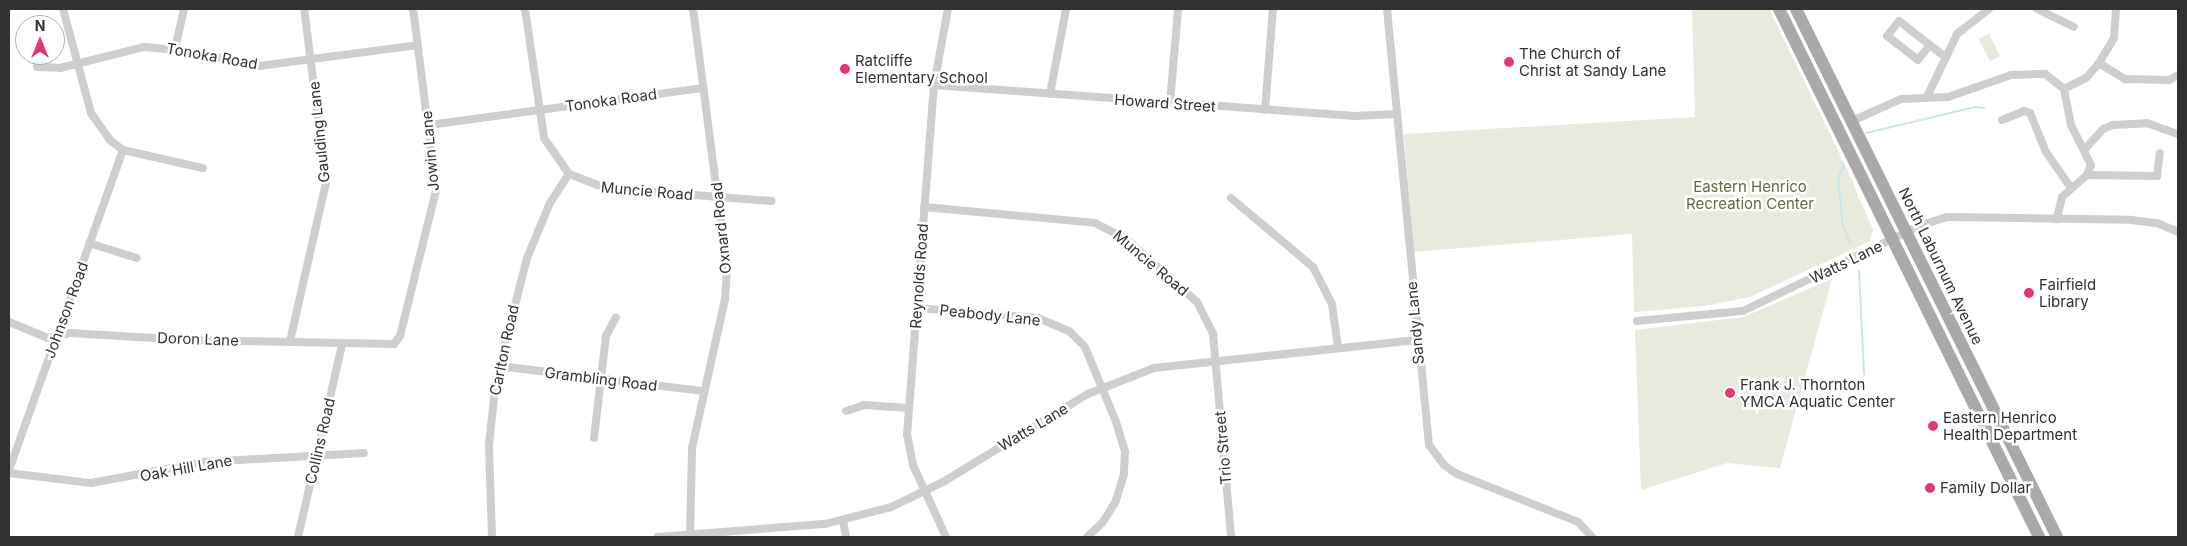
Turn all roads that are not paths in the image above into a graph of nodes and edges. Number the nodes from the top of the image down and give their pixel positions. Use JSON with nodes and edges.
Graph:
{"nodes":[{"id":1,"x":64,"y":9,"type":"edge"},
{"id":2,"x":184,"y":9,"type":"edge"},
{"id":3,"x":304,"y":9,"type":"edge"},
{"id":4,"x":413,"y":9,"type":"edge"},
{"id":5,"x":525,"y":9,"type":"edge"},
{"id":6,"x":694,"y":9,"type":"edge"},
{"id":7,"x":948,"y":9,"type":"edge"},
{"id":8,"x":1066,"y":9,"type":"edge"},
{"id":9,"x":1178,"y":9,"type":"edge"},
{"id":10,"x":1273,"y":9,"type":"edge"},
{"id":11,"x":1387,"y":9,"type":"edge"},
{"id":12,"x":1779,"y":9,"type":"edge"},
{"id":13,"x":1796,"y":9,"type":"edge"},
{"id":14,"x":1989,"y":9,"type":"edge"},
{"id":15,"x":2037,"y":9,"type":"edge"},
{"id":16,"x":2116,"y":9,"type":"edge"},
{"id":17,"x":2074,"y":28,"type":"dead end"},
{"id":18,"x":418,"y":45,"type":"junction"},
{"id":19,"x":1930,"y":45,"type":"junction"},
{"id":20,"x":175,"y":49,"type":"junction"},
{"id":21,"x":1945,"y":57,"type":"junction"},
{"id":22,"x":311,"y":60,"type":"junction"},
{"id":23,"x":2099,"y":63,"type":"junction"},
{"id":24,"x":78,"y":64,"type":"junction"},
{"id":25,"x":37,"y":67,"type":"dead end"},
{"id":26,"x":2178,"y":75,"type":"edge"},
{"id":27,"x":934,"y":85,"type":"junction"},
{"id":28,"x":704,"y":88,"type":"junction"},
{"id":29,"x":2064,"y":89,"type":"junction"},
{"id":30,"x":1050,"y":94,"type":"junction"},
{"id":31,"x":1927,"y":97,"type":"junction"},
{"id":32,"x":1170,"y":103,"type":"junction"},
{"id":33,"x":539,"y":110,"type":"junction"},
{"id":34,"x":1265,"y":110,"type":"junction"},
{"id":35,"x":1396,"y":114,"type":"junction"},
{"id":36,"x":2002,"y":120,"type":"dead end"},
{"id":37,"x":1852,"y":121,"type":"junction"},
{"id":38,"x":429,"y":125,"type":"junction"},
{"id":39,"x":2178,"y":134,"type":"edge"},
{"id":40,"x":2086,"y":148,"type":"junction"},
{"id":41,"x":123,"y":150,"type":"junction"},
{"id":42,"x":2160,"y":153,"type":"dead end"},
{"id":43,"x":203,"y":168,"type":"dead end"},
{"id":44,"x":569,"y":174,"type":"junction"},
{"id":45,"x":2087,"y":174,"type":"junction"},
{"id":46,"x":2071,"y":188,"type":"junction"},
{"id":47,"x":718,"y":197,"type":"junction"},
{"id":48,"x":1231,"y":198,"type":"dead end"},
{"id":49,"x":771,"y":201,"type":"dead end"},
{"id":50,"x":924,"y":207,"type":"junction"},
{"id":51,"x":2057,"y":219,"type":"junction"},
{"id":52,"x":1908,"y":232,"type":"junction"},
{"id":53,"x":2178,"y":232,"type":"edge"},
{"id":54,"x":1894,"y":240,"type":"junction"},
{"id":55,"x":89,"y":243,"type":"junction"},
{"id":56,"x":137,"y":258,"type":"dead end"},
{"id":57,"x":917,"y":308,"type":"junction"},
{"id":58,"x":616,"y":317,"type":"dead end"},
{"id":59,"x":1637,"y":321,"type":"dead end"},
{"id":60,"x":9,"y":322,"type":"edge"},
{"id":61,"x":56,"y":335,"type":"junction"},
{"id":62,"x":1417,"y":340,"type":"junction"},
{"id":63,"x":290,"y":341,"type":"junction"},
{"id":64,"x":342,"y":345,"type":"junction"},
{"id":65,"x":391,"y":346,"type":"joint"},
{"id":66,"x":1338,"y":348,"type":"junction"},
{"id":67,"x":1215,"y":358,"type":"junction"},
{"id":68,"x":498,"y":366,"type":"junction"},
{"id":69,"x":600,"y":379,"type":"junction"},
{"id":70,"x":1103,"y":386,"type":"junction"},
{"id":71,"x":703,"y":391,"type":"junction"},
{"id":72,"x":909,"y":408,"type":"junction"},
{"id":73,"x":846,"y":411,"type":"dead end"},
{"id":74,"x":594,"y":438,"type":"dead end"},
{"id":75,"x":364,"y":453,"type":"dead end"},
{"id":76,"x":316,"y":455,"type":"junction"},
{"id":77,"x":9,"y":471,"type":"edge"},
{"id":78,"x":925,"y":492,"type":"junction"},
{"id":79,"x":843,"y":521,"type":"junction"},
{"id":80,"x":690,"y":536,"type":"edge"},
{"id":81,"x":298,"y":537,"type":"edge"},
{"id":82,"x":492,"y":537,"type":"edge"},
{"id":83,"x":658,"y":537,"type":"edge"},
{"id":84,"x":846,"y":537,"type":"edge"},
{"id":85,"x":946,"y":537,"type":"edge"},
{"id":86,"x":1087,"y":537,"type":"edge"},
{"id":87,"x":1231,"y":537,"type":"edge"},
{"id":88,"x":1592,"y":537,"type":"edge"},
{"id":89,"x":2040,"y":537,"type":"edge"},
{"id":90,"x":2057,"y":537,"type":"edge"}],
"edges":[{"from":1,"to":24,"type":"street"},
{"from":2,"to":20,"type":"street"},
{"from":3,"to":22,"type":"street","name":"Gaulding Lane"},
{"from":4,"to":18,"type":"street","name":"Jowin Lane"},
{"from":5,"to":33,"type":"street"},
{"from":6,"to":28,"type":"street","name":"Oxnard Road"},
{"from":7,"to":27,"type":"street","name":"Reynolds Road"},
{"from":8,"to":30,"type":"street"},
{"from":9,"to":32,"type":"street"},
{"from":10,"to":34,"type":"street"},
{"from":11,"to":35,"type":"street","name":"Sandy Lane"},
{"from":12,"to":54,"type":"main road","name":"North Laburnum Avenue"},
{"from":13,"to":37,"type":"main road","name":"North Laburnum Avenue"},
{"from":14,"to":21,"type":"street"},
{"from":15,"to":17,"type":"street"},
{"from":16,"to":23,"type":"street"},
{"from":18,"to":22,"type":"street","name":"Tonoka Road"},
{"from":18,"to":38,"type":"street","name":"Jowin Lane"},
{"from":19,"to":19,"type":"street"},
{"from":19,"to":21,"type":"street"},
{"from":20,"to":22,"type":"street","name":"Tonoka Road"},
{"from":20,"to":24,"type":"street","name":"Tonoka Road"},
{"from":21,"to":31,"type":"street"},
{"from":22,"to":63,"type":"street","name":"Gaulding Lane"},
{"from":23,"to":26,"type":"street"},
{"from":23,"to":29,"type":"street"},
{"from":24,"to":25,"type":"street","name":"Tonoka Road"},
{"from":24,"to":41,"type":"street"},
{"from":27,"to":30,"type":"street","name":"Howard Street"},
{"from":27,"to":50,"type":"street","name":"Reynolds Road"},
{"from":28,"to":33,"type":"street","name":"Tonoka Road"},
{"from":28,"to":47,"type":"street","name":"Oxnard Road"},
{"from":29,"to":31,"type":"street"},
{"from":29,"to":40,"type":"street"},
{"from":30,"to":32,"type":"street","name":"Howard Street"},
{"from":31,"to":37,"type":"street"},
{"from":32,"to":34,"type":"street","name":"Howard Street"},
{"from":33,"to":38,"type":"street","name":"Tonoka Road"},
{"from":33,"to":44,"type":"street","name":"Muncie Road"},
{"from":34,"to":35,"type":"street","name":"Howard Street"},
{"from":35,"to":62,"type":"street","name":"Sandy Lane"},
{"from":36,"to":46,"type":"street"},
{"from":37,"to":52,"type":"main road","name":"North Laburnum Avenue"},
{"from":38,"to":65,"type":"street","name":"Jowin Lane"},
{"from":39,"to":40,"type":"street"},
{"from":40,"to":45,"type":"street"},
{"from":41,"to":43,"type":"street"},
{"from":41,"to":55,"type":"street","name":"Johnson Road"},
{"from":42,"to":45,"type":"street"},
{"from":44,"to":47,"type":"street","name":"Muncie Road"},
{"from":44,"to":68,"type":"street","name":"Carlton Road"},
{"from":45,"to":46,"type":"street"},
{"from":46,"to":51,"type":"street"},
{"from":47,"to":49,"type":"street","name":"Muncie Road"},
{"from":47,"to":71,"type":"street","name":"Oxnard Road"},
{"from":48,"to":66,"type":"street"},
{"from":50,"to":57,"type":"street","name":"Reynolds Road"},
{"from":50,"to":67,"type":"street","name":"Muncie Road"},
{"from":51,"to":52,"type":"street","name":"Watts Lane"},
{"from":51,"to":53,"type":"street","name":"Watts Lane"},
{"from":52,"to":54,"type":"street","name":"Watts Lane"},
{"from":52,"to":90,"type":"main road","name":"North Laburnum Avenue"},
{"from":54,"to":59,"type":"street","name":"Watts Lane"},
{"from":54,"to":89,"type":"main road","name":"North Laburnum Avenue"},
{"from":55,"to":56,"type":"street"},
{"from":55,"to":61,"type":"street","name":"Johnson Road"},
{"from":57,"to":70,"type":"street","name":"Peabody Lane"},
{"from":57,"to":72,"type":"street","name":"Reynolds Road"},
{"from":58,"to":69,"type":"street"},
{"from":60,"to":61,"type":"street","name":"Doron Lane"},
{"from":61,"to":63,"type":"street","name":"Doron Lane"},
{"from":61,"to":77,"type":"street","name":"Johnson Road"},
{"from":62,"to":66,"type":"street","name":"Watts Lane"},
{"from":62,"to":88,"type":"street","name":"Sandy Lane"},
{"from":63,"to":64,"type":"street","name":"Doron Lane"},
{"from":64,"to":65,"type":"street","name":"Doron Lane"},
{"from":64,"to":76,"type":"street","name":"Collins Road"},
{"from":66,"to":67,"type":"street","name":"Watts Lane"},
{"from":67,"to":70,"type":"street","name":"Watts Lane"},
{"from":67,"to":87,"type":"street","name":"Trio Street"},
{"from":68,"to":69,"type":"street","name":"Grambling Road"},
{"from":68,"to":82,"type":"street","name":"Carlton Road"},
{"from":69,"to":71,"type":"street","name":"Grambling Road"},
{"from":69,"to":74,"type":"street"},
{"from":70,"to":78,"type":"street","name":"Watts Lane"},
{"from":70,"to":86,"type":"street","name":"Peabody Lane"},
{"from":71,"to":80,"type":"street","name":"Oxnard Road"},
{"from":72,"to":73,"type":"street"},
{"from":72,"to":78,"type":"street","name":"Reynolds Road"},
{"from":75,"to":76,"type":"street","name":"Oak Hill Lane"},
{"from":76,"to":77,"type":"street","name":"Oak Hill Lane"},
{"from":76,"to":81,"type":"street","name":"Collins Road"},
{"from":78,"to":79,"type":"street","name":"Watts Lane"},
{"from":78,"to":85,"type":"street","name":"Reynolds Road"},
{"from":79,"to":80,"type":"street","name":"Watts Lane"},
{"from":79,"to":84,"type":"street"},
{"from":80,"to":83,"type":"street","name":"Watts Lane"}]}
